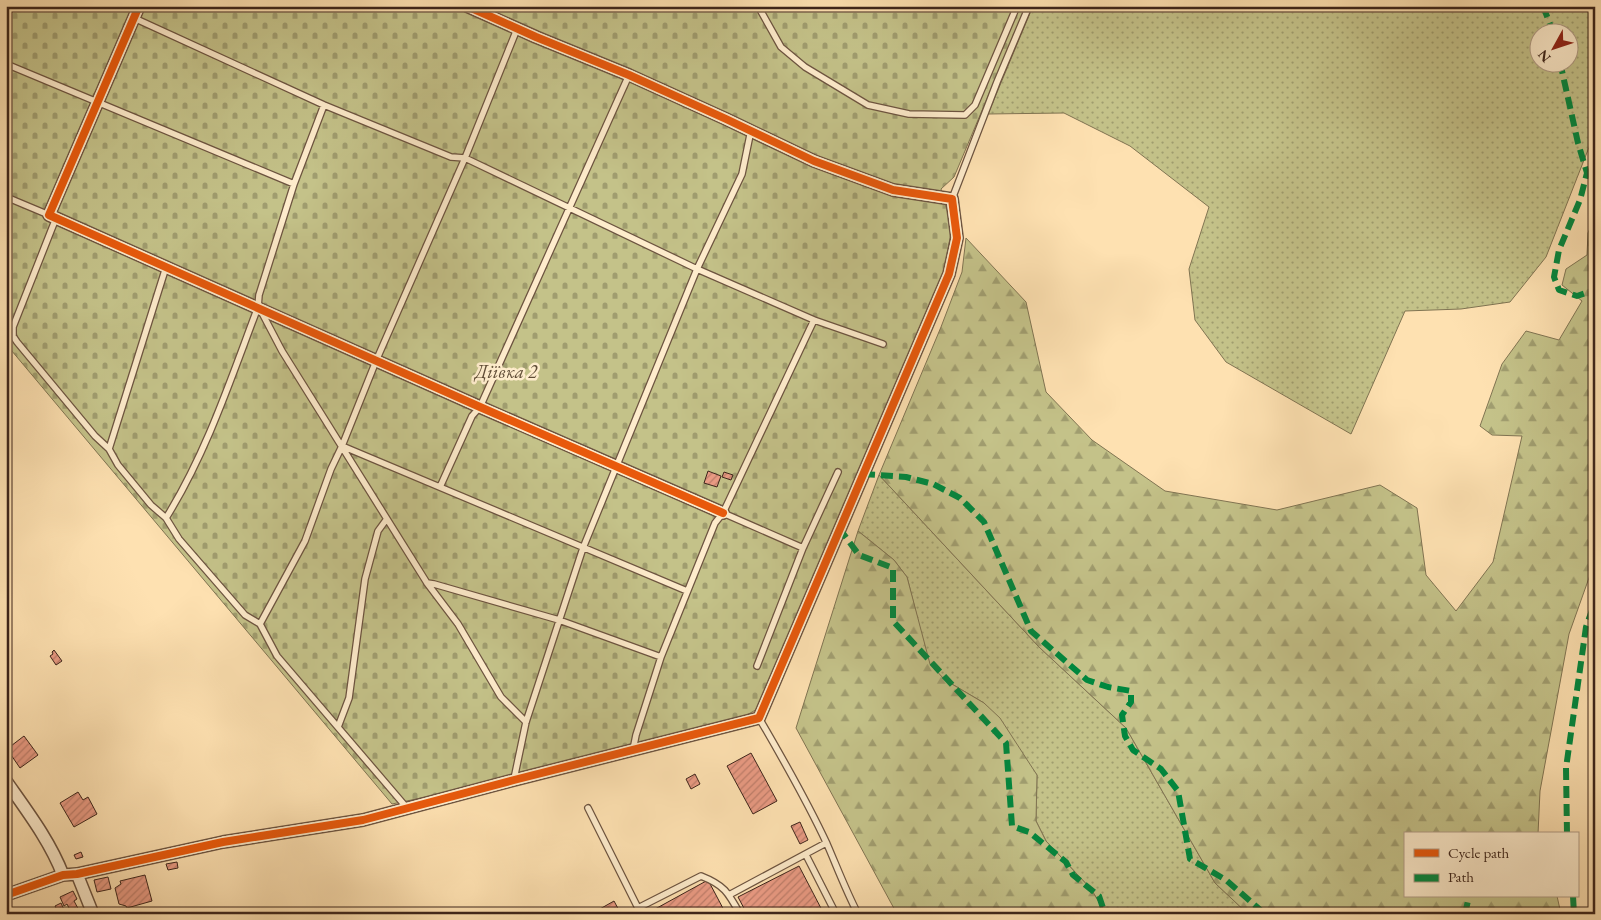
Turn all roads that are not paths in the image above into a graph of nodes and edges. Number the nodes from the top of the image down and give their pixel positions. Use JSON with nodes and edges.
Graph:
{"nodes":[{"id":1,"x":140,"y":6,"type":"edge"},
{"id":2,"x":467,"y":6,"type":"edge"},
{"id":3,"x":758,"y":6,"type":"edge"},
{"id":4,"x":1017,"y":6,"type":"edge"},
{"id":5,"x":1029,"y":6,"type":"edge"},
{"id":6,"x":134,"y":18,"type":"junction"},
{"id":7,"x":517,"y":29,"type":"junction"},
{"id":8,"x":6,"y":64,"type":"edge"},
{"id":9,"x":629,"y":75,"type":"junction"},
{"id":10,"x":97,"y":102,"type":"junction"},
{"id":11,"x":324,"y":105,"type":"junction"},
{"id":12,"x":751,"y":130,"type":"junction"},
{"id":13,"x":465,"y":158,"type":"junction"},
{"id":14,"x":294,"y":184,"type":"junction"},
{"id":15,"x":6,"y":197,"type":"edge"},
{"id":16,"x":952,"y":200,"type":"junction"},
{"id":17,"x":568,"y":209,"type":"junction"},
{"id":18,"x":52,"y":216,"type":"junction"},
{"id":19,"x":166,"y":266,"type":"junction"},
{"id":20,"x":697,"y":269,"type":"junction"},
{"id":21,"x":258,"y":307,"type":"junction"},
{"id":22,"x":814,"y":320,"type":"junction"},
{"id":23,"x":883,"y":344,"type":"dead end"},
{"id":24,"x":376,"y":361,"type":"junction"},
{"id":25,"x":480,"y":407,"type":"junction"},
{"id":26,"x":342,"y":446,"type":"junction"},
{"id":27,"x":109,"y":449,"type":"junction"},
{"id":28,"x":617,"y":466,"type":"junction"},
{"id":29,"x":838,"y":472,"type":"dead end"},
{"id":30,"x":440,"y":487,"type":"junction"},
{"id":31,"x":723,"y":512,"type":"junction"},
{"id":32,"x":166,"y":518,"type":"junction"},
{"id":33,"x":386,"y":520,"type":"junction"},
{"id":34,"x":583,"y":548,"type":"junction"},
{"id":35,"x":803,"y":548,"type":"junction"},
{"id":36,"x":427,"y":584,"type":"junction"},
{"id":37,"x":687,"y":591,"type":"junction"},
{"id":38,"x":559,"y":620,"type":"junction"},
{"id":39,"x":260,"y":624,"type":"junction"},
{"id":40,"x":662,"y":657,"type":"junction"},
{"id":41,"x":757,"y":666,"type":"dead end"},
{"id":42,"x":759,"y":718,"type":"junction"},
{"id":43,"x":526,"y":722,"type":"junction"},
{"id":44,"x":338,"y":727,"type":"junction"},
{"id":45,"x":633,"y":750,"type":"junction"},
{"id":46,"x":514,"y":780,"type":"junction"},
{"id":47,"x":6,"y":781,"type":"edge"},
{"id":48,"x":407,"y":808,"type":"junction"},
{"id":49,"x":588,"y":808,"type":"dead end"},
{"id":50,"x":826,"y":843,"type":"junction"},
{"id":51,"x":806,"y":855,"type":"junction"},
{"id":52,"x":77,"y":874,"type":"junction"},
{"id":53,"x":63,"y":876,"type":"junction"},
{"id":54,"x":6,"y":895,"type":"edge"},
{"id":55,"x":730,"y":895,"type":"junction"},
{"id":56,"x":640,"y":911,"type":"edge"},
{"id":57,"x":93,"y":914,"type":"edge"},
{"id":58,"x":740,"y":914,"type":"edge"},
{"id":59,"x":836,"y":914,"type":"edge"},
{"id":60,"x":858,"y":914,"type":"edge"}],
"edges":[{"from":1,"to":6,"type":"street"},
{"from":2,"to":7,"type":"street"},
{"from":3,"to":4,"type":"lane"},
{"from":5,"to":16,"type":"lane"},
{"from":6,"to":10,"type":"street"},
{"from":6,"to":11,"type":"lane"},
{"from":7,"to":9,"type":"street"},
{"from":7,"to":13,"type":"lane"},
{"from":8,"to":10,"type":"lane"},
{"from":9,"to":12,"type":"street"},
{"from":9,"to":17,"type":"lane"},
{"from":10,"to":14,"type":"lane"},
{"from":10,"to":18,"type":"street"},
{"from":11,"to":13,"type":"lane"},
{"from":11,"to":14,"type":"lane"},
{"from":12,"to":16,"type":"street"},
{"from":12,"to":20,"type":"lane"},
{"from":13,"to":17,"type":"lane"},
{"from":13,"to":24,"type":"lane"},
{"from":14,"to":21,"type":"lane"},
{"from":15,"to":18,"type":"lane"},
{"from":16,"to":42,"type":"street"},
{"from":17,"to":20,"type":"lane"},
{"from":17,"to":25,"type":"lane"},
{"from":18,"to":19,"type":"street"},
{"from":18,"to":27,"type":"lane"},
{"from":19,"to":21,"type":"street"},
{"from":19,"to":27,"type":"lane"},
{"from":20,"to":22,"type":"lane"},
{"from":20,"to":28,"type":"lane"},
{"from":21,"to":24,"type":"street"},
{"from":21,"to":26,"type":"lane"},
{"from":21,"to":32,"type":"lane"},
{"from":22,"to":23,"type":"lane"},
{"from":22,"to":31,"type":"lane"},
{"from":24,"to":25,"type":"street"},
{"from":24,"to":26,"type":"lane"},
{"from":25,"to":28,"type":"street"},
{"from":25,"to":30,"type":"lane"},
{"from":26,"to":30,"type":"lane"},
{"from":26,"to":33,"type":"lane"},
{"from":26,"to":39,"type":"lane"},
{"from":27,"to":32,"type":"lane"},
{"from":28,"to":31,"type":"street"},
{"from":28,"to":34,"type":"lane"},
{"from":29,"to":35,"type":"lane"},
{"from":30,"to":34,"type":"lane"},
{"from":31,"to":35,"type":"lane"},
{"from":31,"to":37,"type":"lane"},
{"from":32,"to":39,"type":"lane"},
{"from":33,"to":36,"type":"lane"},
{"from":33,"to":44,"type":"lane"},
{"from":34,"to":37,"type":"lane"},
{"from":34,"to":38,"type":"lane"},
{"from":35,"to":41,"type":"lane"},
{"from":36,"to":38,"type":"lane"},
{"from":36,"to":43,"type":"lane"},
{"from":37,"to":40,"type":"lane"},
{"from":38,"to":40,"type":"lane"},
{"from":38,"to":43,"type":"lane"},
{"from":39,"to":44,"type":"lane"},
{"from":40,"to":45,"type":"lane"},
{"from":42,"to":45,"type":"street"},
{"from":42,"to":50,"type":"lane"},
{"from":43,"to":46,"type":"lane"},
{"from":44,"to":48,"type":"lane"},
{"from":45,"to":46,"type":"street"},
{"from":46,"to":48,"type":"street"},
{"from":47,"to":53,"type":"street"},
{"from":48,"to":52,"type":"street"},
{"from":49,"to":56,"type":"lane"},
{"from":50,"to":51,"type":"lane"},
{"from":50,"to":60,"type":"lane"},
{"from":51,"to":55,"type":"lane"},
{"from":51,"to":59,"type":"lane"},
{"from":52,"to":53,"type":"street"},
{"from":52,"to":57,"type":"street"},
{"from":53,"to":54,"type":"street"},
{"from":55,"to":56,"type":"lane"},
{"from":55,"to":58,"type":"lane"}]}
